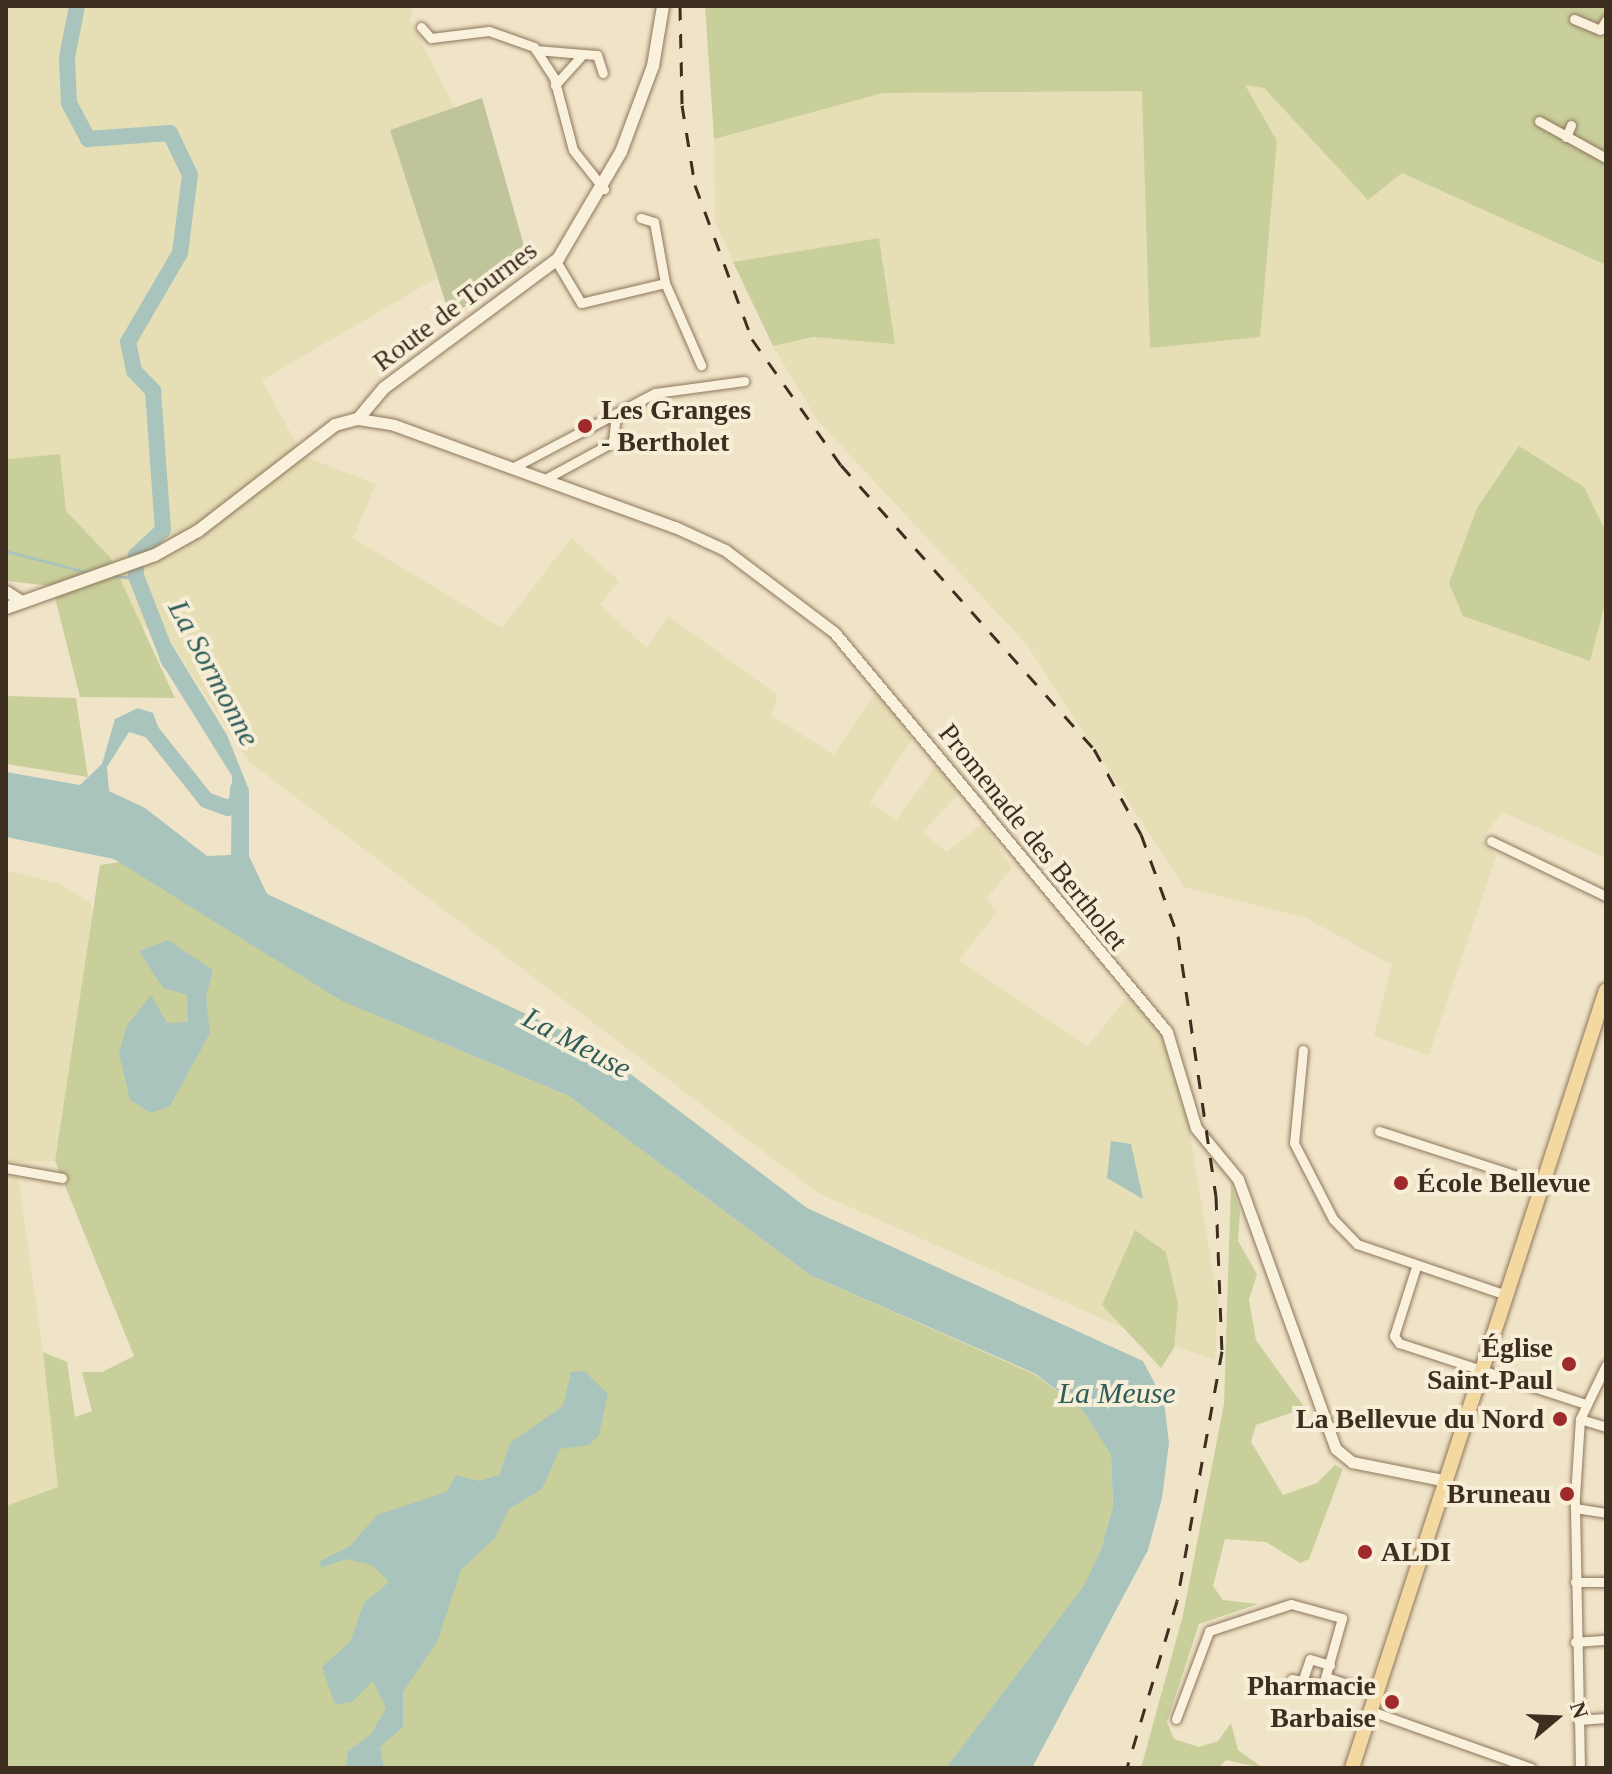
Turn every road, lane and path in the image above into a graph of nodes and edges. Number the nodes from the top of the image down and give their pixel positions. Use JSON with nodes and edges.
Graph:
{"nodes":[{"id":1,"x":663,"y":6,"type":"edge"},
{"id":2,"x":1574,"y":19,"type":"dead end"},
{"id":3,"x":1606,"y":20,"type":"edge"},
{"id":4,"x":421,"y":27,"type":"dead end"},
{"id":5,"x":536,"y":50,"type":"junction"},
{"id":6,"x":583,"y":54,"type":"junction"},
{"id":7,"x":603,"y":73,"type":"dead end"},
{"id":8,"x":555,"y":85,"type":"junction"},
{"id":9,"x":1539,"y":121,"type":"dead end"},
{"id":10,"x":1571,"y":125,"type":"dead end"},
{"id":11,"x":1566,"y":137,"type":"junction"},
{"id":12,"x":1606,"y":158,"type":"edge"},
{"id":13,"x":604,"y":189,"type":"junction"},
{"id":14,"x":641,"y":218,"type":"dead end"},
{"id":15,"x":556,"y":261,"type":"junction"},
{"id":16,"x":665,"y":283,"type":"junction"},
{"id":17,"x":701,"y":365,"type":"dead end"},
{"id":18,"x":744,"y":381,"type":"dead end"},
{"id":19,"x":616,"y":414,"type":"junction"},
{"id":20,"x":358,"y":419,"type":"junction"},
{"id":21,"x":514,"y":467,"type":"junction"},
{"id":22,"x":547,"y":478,"type":"junction"},
{"id":23,"x":6,"y":591,"type":"edge"},
{"id":24,"x":23,"y":602,"type":"junction"},
{"id":25,"x":6,"y":608,"type":"edge"},
{"id":26,"x":1491,"y":841,"type":"dead end"},
{"id":27,"x":1606,"y":896,"type":"edge"},
{"id":28,"x":1606,"y":990,"type":"edge"},
{"id":29,"x":1303,"y":1050,"type":"dead end"},
{"id":30,"x":1379,"y":1131,"type":"dead end"},
{"id":31,"x":6,"y":1168,"type":"edge"},
{"id":32,"x":62,"y":1178,"type":"dead end"},
{"id":33,"x":1545,"y":1185,"type":"junction"},
{"id":34,"x":1416,"y":1267,"type":"junction"},
{"id":35,"x":1506,"y":1295,"type":"junction"},
{"id":36,"x":1606,"y":1365,"type":"edge"},
{"id":37,"x":1482,"y":1370,"type":"junction"},
{"id":38,"x":1586,"y":1404,"type":"junction"},
{"id":39,"x":1580,"y":1419,"type":"junction"},
{"id":40,"x":1606,"y":1427,"type":"edge"},
{"id":41,"x":1447,"y":1481,"type":"junction"},
{"id":42,"x":1575,"y":1508,"type":"junction"},
{"id":43,"x":1606,"y":1513,"type":"edge"},
{"id":44,"x":1575,"y":1582,"type":"junction"},
{"id":45,"x":1606,"y":1582,"type":"edge"},
{"id":46,"x":1606,"y":1640,"type":"edge"},
{"id":47,"x":1575,"y":1642,"type":"junction"},
{"id":48,"x":1330,"y":1665,"type":"junction"},
{"id":49,"x":1326,"y":1677,"type":"junction"},
{"id":50,"x":1292,"y":1679,"type":"dead end"},
{"id":51,"x":1302,"y":1682,"type":"junction"},
{"id":52,"x":1377,"y":1694,"type":"junction"},
{"id":53,"x":1371,"y":1711,"type":"junction"},
{"id":54,"x":1606,"y":1718,"type":"edge"},
{"id":55,"x":1176,"y":1719,"type":"dead end"},
{"id":56,"x":1578,"y":1720,"type":"junction"},
{"id":57,"x":1352,"y":1768,"type":"edge"},
{"id":58,"x":1531,"y":1768,"type":"edge"},
{"id":59,"x":1580,"y":1768,"type":"edge"}],
"edges":[{"from":1,"to":13,"type":"main road","name":"Route de Tournes"},
{"from":2,"to":3,"type":"street"},
{"from":4,"to":5,"type":"street"},
{"from":5,"to":6,"type":"street"},
{"from":5,"to":8,"type":"street"},
{"from":6,"to":7,"type":"street"},
{"from":6,"to":8,"type":"street"},
{"from":8,"to":13,"type":"street"},
{"from":9,"to":11,"type":"street"},
{"from":10,"to":11,"type":"street"},
{"from":11,"to":12,"type":"street"},
{"from":13,"to":15,"type":"main road","name":"Route de Tournes"},
{"from":14,"to":16,"type":"street"},
{"from":15,"to":16,"type":"street"},
{"from":15,"to":20,"type":"main road","name":"Route de Tournes"},
{"from":16,"to":17,"type":"street"},
{"from":18,"to":19,"type":"street"},
{"from":19,"to":21,"type":"street"},
{"from":19,"to":22,"type":"street"},
{"from":20,"to":21,"type":"street","name":"Promenade des Bertholet"},
{"from":20,"to":24,"type":"main road"},
{"from":21,"to":22,"type":"street","name":"Promenade des Bertholet"},
{"from":22,"to":41,"type":"street","name":"Promenade des Bertholet"},
{"from":23,"to":24,"type":"street"},
{"from":24,"to":25,"type":"main road"},
{"from":26,"to":27,"type":"street"},
{"from":28,"to":33,"type":"main road"},
{"from":29,"to":34,"type":"street"},
{"from":30,"to":33,"type":"street"},
{"from":31,"to":32,"type":"street"},
{"from":33,"to":35,"type":"main road"},
{"from":34,"to":35,"type":"street"},
{"from":34,"to":37,"type":"street"},
{"from":35,"to":37,"type":"main road"},
{"from":36,"to":38,"type":"street"},
{"from":37,"to":38,"type":"street"},
{"from":37,"to":41,"type":"main road"},
{"from":38,"to":39,"type":"street"},
{"from":39,"to":40,"type":"street"},
{"from":39,"to":42,"type":"street"},
{"from":41,"to":52,"type":"main road"},
{"from":42,"to":43,"type":"street"},
{"from":42,"to":44,"type":"street"},
{"from":44,"to":45,"type":"street"},
{"from":44,"to":47,"type":"street"},
{"from":46,"to":47,"type":"street"},
{"from":47,"to":56,"type":"street"},
{"from":48,"to":49,"type":"street"},
{"from":48,"to":51,"type":"street"},
{"from":48,"to":55,"type":"street"},
{"from":49,"to":51,"type":"street"},
{"from":49,"to":52,"type":"street"},
{"from":50,"to":51,"type":"street"},
{"from":52,"to":53,"type":"main road"},
{"from":53,"to":57,"type":"main road"},
{"from":53,"to":58,"type":"street"},
{"from":54,"to":56,"type":"street"},
{"from":56,"to":59,"type":"street"}]}
